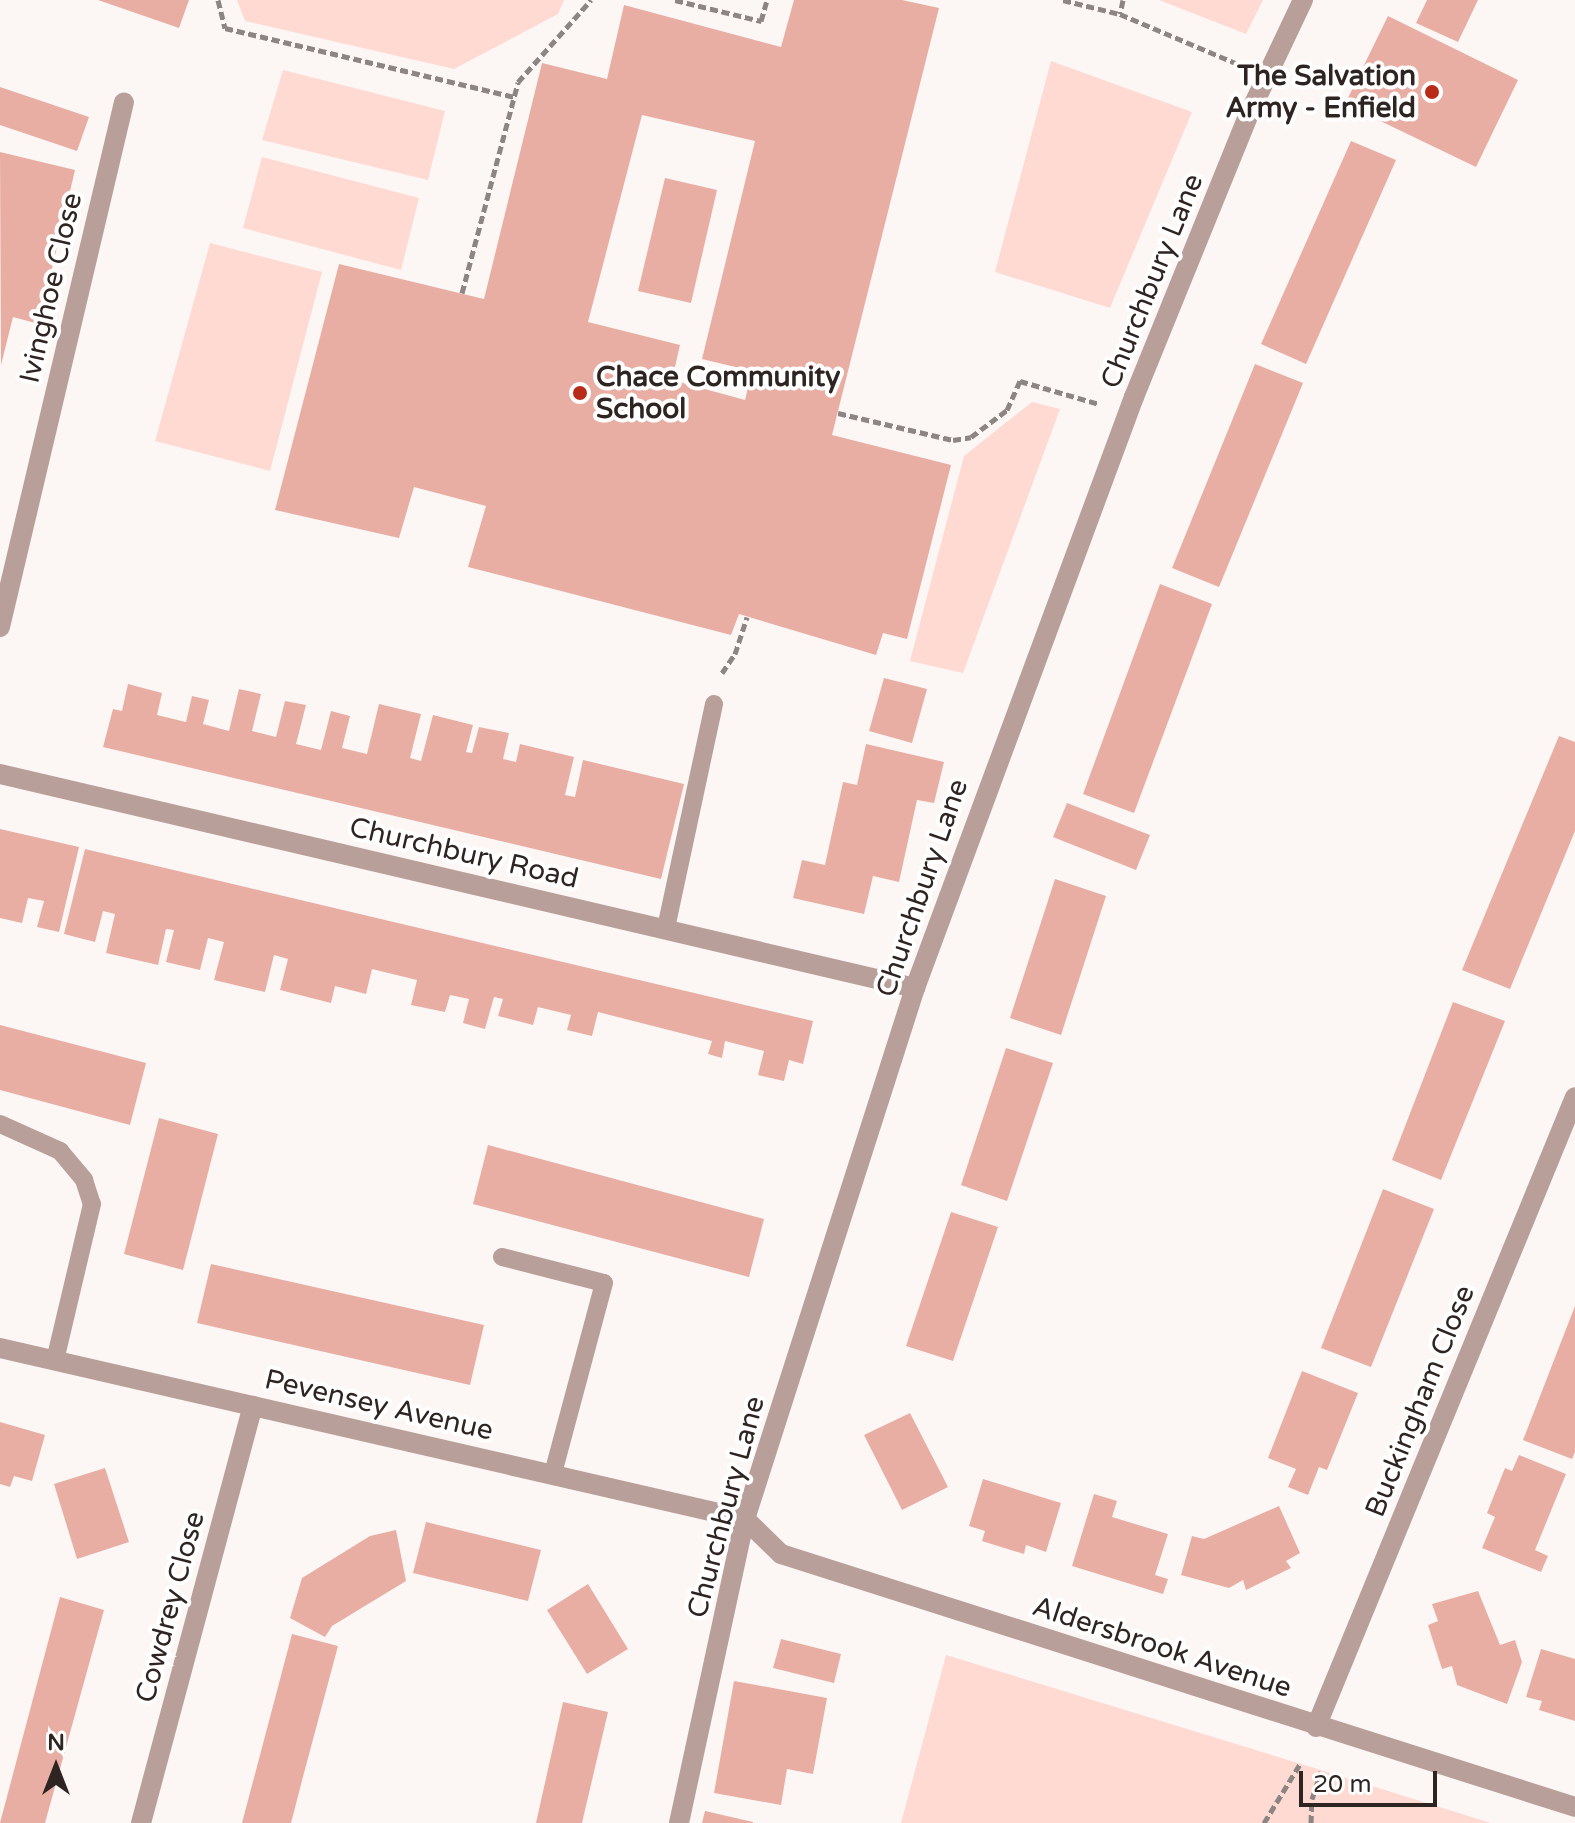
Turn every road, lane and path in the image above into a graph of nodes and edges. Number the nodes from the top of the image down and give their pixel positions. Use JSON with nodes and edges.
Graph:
{"nodes":[{"id":1,"x":218,"y":0,"type":"edge"},
{"id":2,"x":591,"y":0,"type":"edge"},
{"id":3,"x":675,"y":0,"type":"edge"},
{"id":4,"x":767,"y":0,"type":"edge"},
{"id":5,"x":1063,"y":0,"type":"edge"},
{"id":6,"x":1123,"y":0,"type":"edge"},
{"id":7,"x":1303,"y":0,"type":"edge"},
{"id":8,"x":1120,"y":14,"type":"junction"},
{"id":9,"x":1246,"y":53,"type":"dead end"},
{"id":10,"x":514,"y":97,"type":"junction"},
{"id":11,"x":124,"y":102,"type":"dead end"},
{"id":12,"x":462,"y":293,"type":"dead end"},
{"id":13,"x":838,"y":413,"type":"dead end"},
{"id":14,"x":1129,"y":413,"type":"junction"},
{"id":15,"x":747,"y":617,"type":"dead end"},
{"id":16,"x":0,"y":627,"type":"edge"},
{"id":17,"x":722,"y":673,"type":"dead end"},
{"id":18,"x":714,"y":704,"type":"dead end"},
{"id":19,"x":0,"y":774,"type":"edge"},
{"id":20,"x":666,"y":928,"type":"junction"},
{"id":21,"x":915,"y":988,"type":"junction"},
{"id":22,"x":1575,"y":1097,"type":"edge"},
{"id":23,"x":0,"y":1124,"type":"edge"},
{"id":24,"x":502,"y":1257,"type":"dead end"},
{"id":25,"x":0,"y":1348,"type":"edge"},
{"id":26,"x":55,"y":1361,"type":"junction"},
{"id":27,"x":253,"y":1406,"type":"junction"},
{"id":28,"x":553,"y":1473,"type":"junction"},
{"id":29,"x":745,"y":1519,"type":"junction"},
{"id":30,"x":1316,"y":1727,"type":"junction"},
{"id":31,"x":1300,"y":1764,"type":"dead end"},
{"id":32,"x":1321,"y":1771,"type":"dead end"},
{"id":33,"x":1575,"y":1807,"type":"edge"},
{"id":34,"x":141,"y":1823,"type":"edge"},
{"id":35,"x":679,"y":1823,"type":"edge"},
{"id":36,"x":1264,"y":1823,"type":"edge"},
{"id":37,"x":1311,"y":1823,"type":"edge"}],
"edges":[{"from":1,"to":10,"type":"path"},
{"from":2,"to":10,"type":"path"},
{"from":3,"to":4,"type":"path"},
{"from":5,"to":8,"type":"path"},
{"from":6,"to":8,"type":"path"},
{"from":7,"to":14,"type":"street","name":"Churchbury Lane"},
{"from":8,"to":9,"type":"path"},
{"from":10,"to":12,"type":"path"},
{"from":11,"to":16,"type":"street","name":"Ivinghoe Close"},
{"from":13,"to":14,"type":"path"},
{"from":14,"to":21,"type":"street","name":"Churchbury Lane"},
{"from":15,"to":17,"type":"path"},
{"from":18,"to":20,"type":"lane"},
{"from":19,"to":20,"type":"street","name":"Churchbury Road"},
{"from":20,"to":21,"type":"street","name":"Churchbury Road"},
{"from":21,"to":29,"type":"street","name":"Churchbury Lane"},
{"from":22,"to":30,"type":"street","name":"Buckingham Close"},
{"from":23,"to":26,"type":"lane"},
{"from":24,"to":28,"type":"lane"},
{"from":25,"to":26,"type":"street","name":"Pevensey Avenue"},
{"from":26,"to":27,"type":"street","name":"Pevensey Avenue"},
{"from":27,"to":28,"type":"street","name":"Pevensey Avenue"},
{"from":27,"to":34,"type":"street","name":"Cowdrey Close"},
{"from":28,"to":29,"type":"street","name":"Pevensey Avenue"},
{"from":29,"to":30,"type":"street","name":"Aldersbrook Avenue"},
{"from":29,"to":35,"type":"street","name":"Churchbury Lane"},
{"from":30,"to":33,"type":"street","name":"Aldersbrook Avenue"},
{"from":31,"to":36,"type":"path"},
{"from":32,"to":37,"type":"path"}]}
